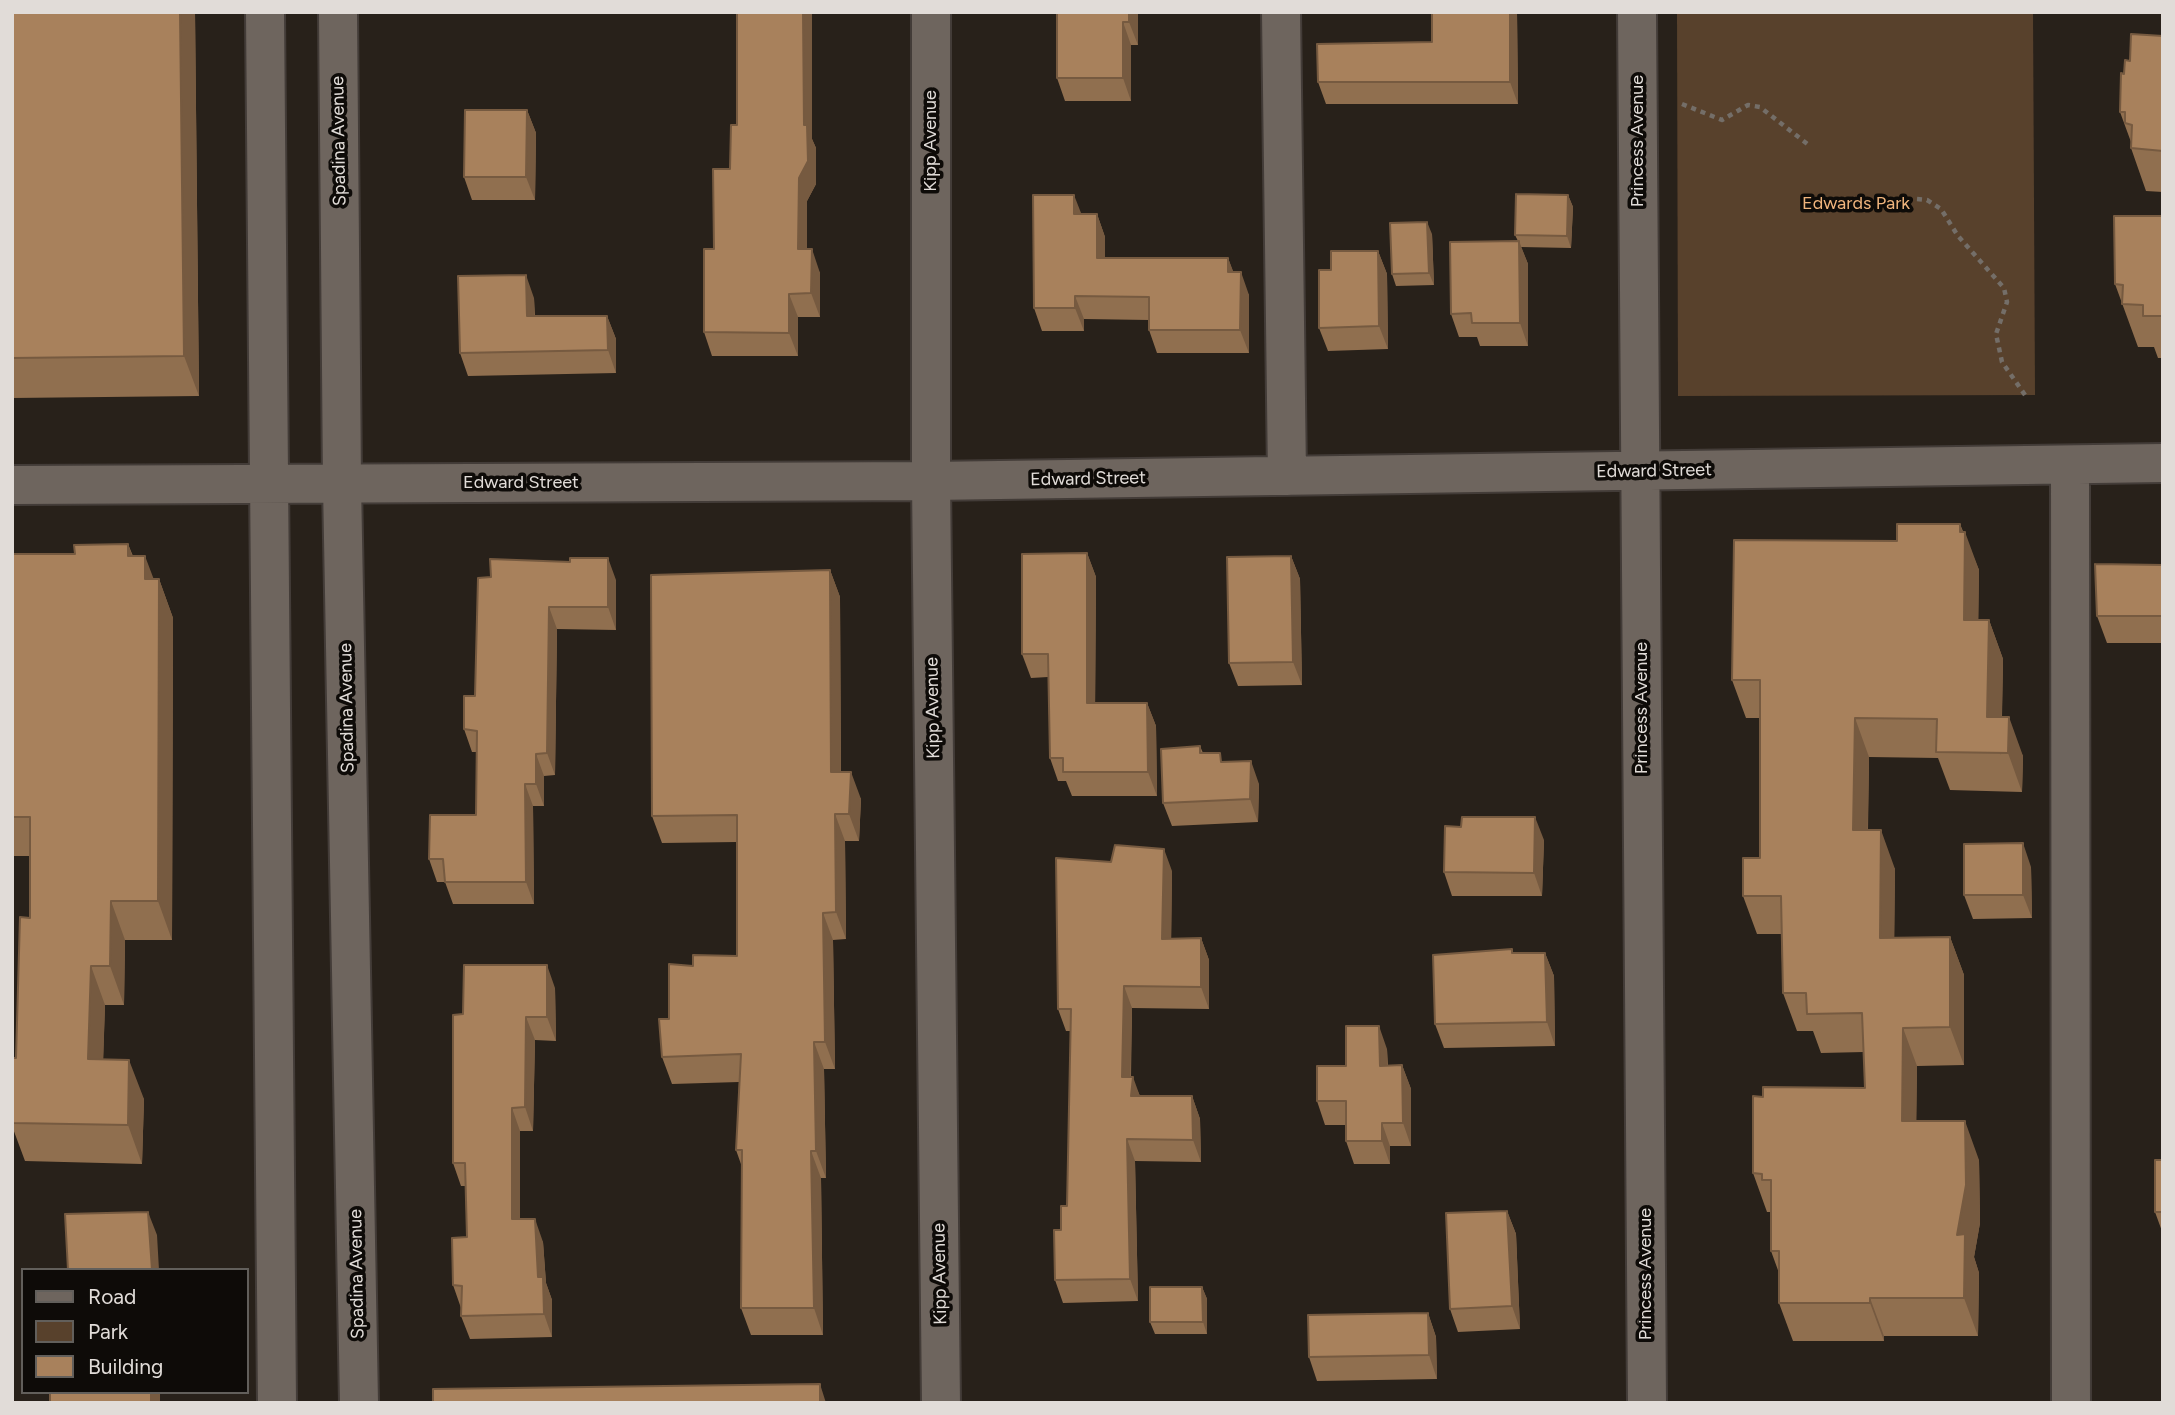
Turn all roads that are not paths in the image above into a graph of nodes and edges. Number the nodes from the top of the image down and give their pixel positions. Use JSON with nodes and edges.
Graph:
{"nodes":[{"id":1,"x":265,"y":12,"type":"edge"},
{"id":2,"x":338,"y":12,"type":"edge"},
{"id":3,"x":931,"y":12,"type":"edge"},
{"id":4,"x":1281,"y":12,"type":"edge"},
{"id":5,"x":1637,"y":12,"type":"edge"},
{"id":6,"x":2163,"y":463,"type":"edge"},
{"id":7,"x":2070,"y":465,"type":"junction"},
{"id":8,"x":1640,"y":471,"type":"junction"},
{"id":9,"x":1287,"y":476,"type":"junction"},
{"id":10,"x":931,"y":481,"type":"junction"},
{"id":11,"x":270,"y":484,"type":"junction"},
{"id":12,"x":342,"y":484,"type":"junction"},
{"id":13,"x":12,"y":485,"type":"edge"},
{"id":14,"x":277,"y":1403,"type":"edge"},
{"id":15,"x":359,"y":1403,"type":"edge"},
{"id":16,"x":941,"y":1403,"type":"edge"},
{"id":17,"x":1647,"y":1403,"type":"edge"},
{"id":18,"x":2071,"y":1403,"type":"edge"}],
"edges":[{"from":1,"to":11,"type":"street"},
{"from":2,"to":12,"type":"street","name":"Spadina Avenue"},
{"from":3,"to":10,"type":"street","name":"Kipp Avenue"},
{"from":4,"to":9,"type":"street"},
{"from":5,"to":8,"type":"street","name":"Princess Avenue"},
{"from":6,"to":7,"type":"street","name":"Edward Street"},
{"from":7,"to":8,"type":"street","name":"Edward Street"},
{"from":7,"to":18,"type":"street"},
{"from":8,"to":9,"type":"street","name":"Edward Street"},
{"from":8,"to":17,"type":"street","name":"Princess Avenue"},
{"from":9,"to":10,"type":"street","name":"Edward Street"},
{"from":10,"to":12,"type":"street","name":"Edward Street"},
{"from":10,"to":16,"type":"street","name":"Kipp Avenue"},
{"from":11,"to":12,"type":"street","name":"Edward Street"},
{"from":11,"to":13,"type":"street","name":"Edward Street"},
{"from":11,"to":14,"type":"street"},
{"from":12,"to":15,"type":"street","name":"Spadina Avenue"}]}
